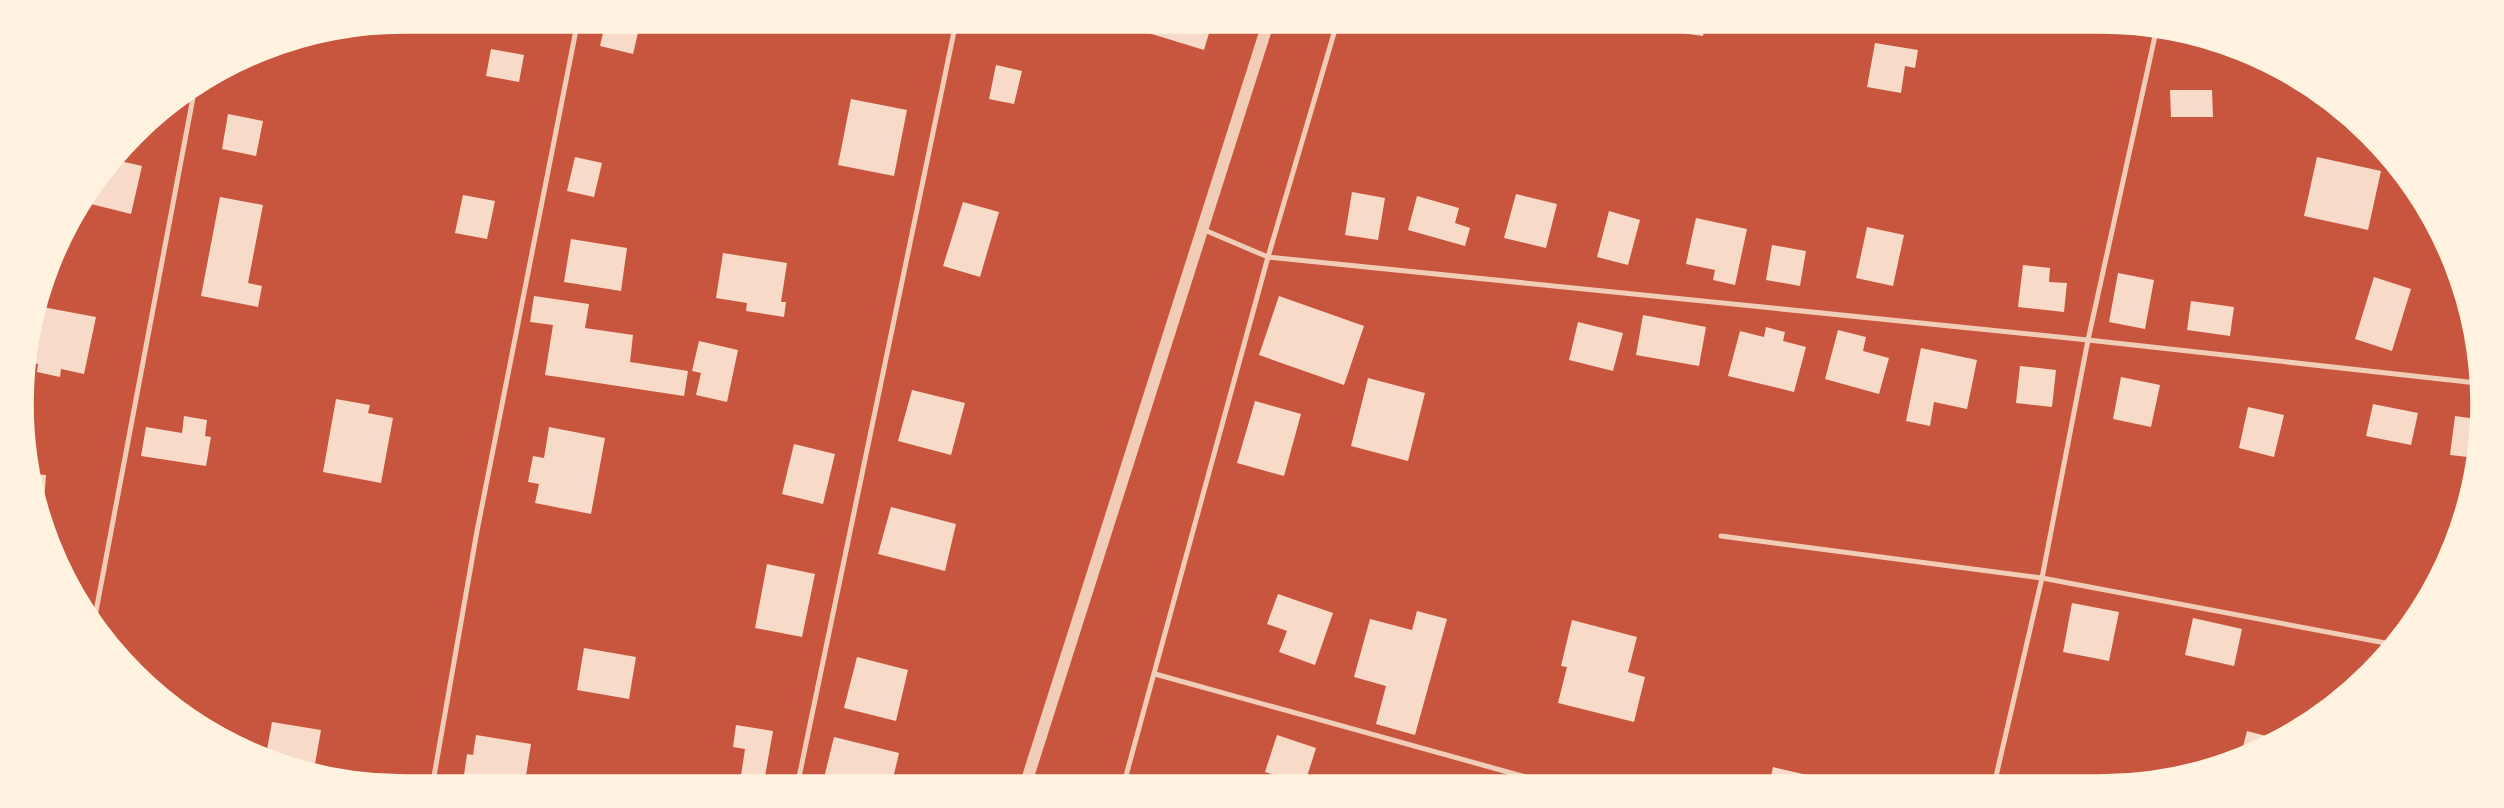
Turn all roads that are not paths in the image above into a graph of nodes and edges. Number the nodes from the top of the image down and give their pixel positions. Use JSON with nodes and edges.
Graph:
{"nodes":[{"id":1,"x":576,"y":32,"type":"edge"},
{"id":2,"x":954,"y":32,"type":"edge"},
{"id":3,"x":1265,"y":32,"type":"edge"},
{"id":4,"x":1334,"y":32,"type":"edge"},
{"id":5,"x":2155,"y":36,"type":"edge"},
{"id":6,"x":193,"y":97,"type":"edge"},
{"id":7,"x":1202,"y":229,"type":"junction"},
{"id":8,"x":1268,"y":257,"type":"junction"},
{"id":9,"x":2088,"y":340,"type":"junction"},
{"id":10,"x":2472,"y":382,"type":"edge"},
{"id":11,"x":1721,"y":536,"type":"dead end"},
{"id":12,"x":2042,"y":578,"type":"junction"},
{"id":13,"x":96,"y":613,"type":"edge"},
{"id":14,"x":2386,"y":643,"type":"edge"},
{"id":15,"x":1155,"y":674,"type":"junction"},
{"id":16,"x":434,"y":776,"type":"edge"},
{"id":17,"x":799,"y":776,"type":"edge"},
{"id":18,"x":1029,"y":776,"type":"edge"},
{"id":19,"x":1126,"y":776,"type":"edge"},
{"id":20,"x":1522,"y":776,"type":"edge"},
{"id":21,"x":1996,"y":776,"type":"edge"}],
"edges":[{"from":1,"to":16,"type":"lane"},
{"from":2,"to":17,"type":"lane"},
{"from":3,"to":7,"type":"street"},
{"from":4,"to":8,"type":"lane"},
{"from":5,"to":9,"type":"lane"},
{"from":6,"to":13,"type":"lane"},
{"from":7,"to":8,"type":"lane"},
{"from":7,"to":18,"type":"street"},
{"from":8,"to":9,"type":"lane"},
{"from":8,"to":15,"type":"lane"},
{"from":9,"to":10,"type":"lane"},
{"from":9,"to":12,"type":"lane"},
{"from":11,"to":12,"type":"lane"},
{"from":12,"to":14,"type":"lane"},
{"from":12,"to":21,"type":"lane"},
{"from":15,"to":19,"type":"lane"},
{"from":15,"to":20,"type":"lane"}]}
